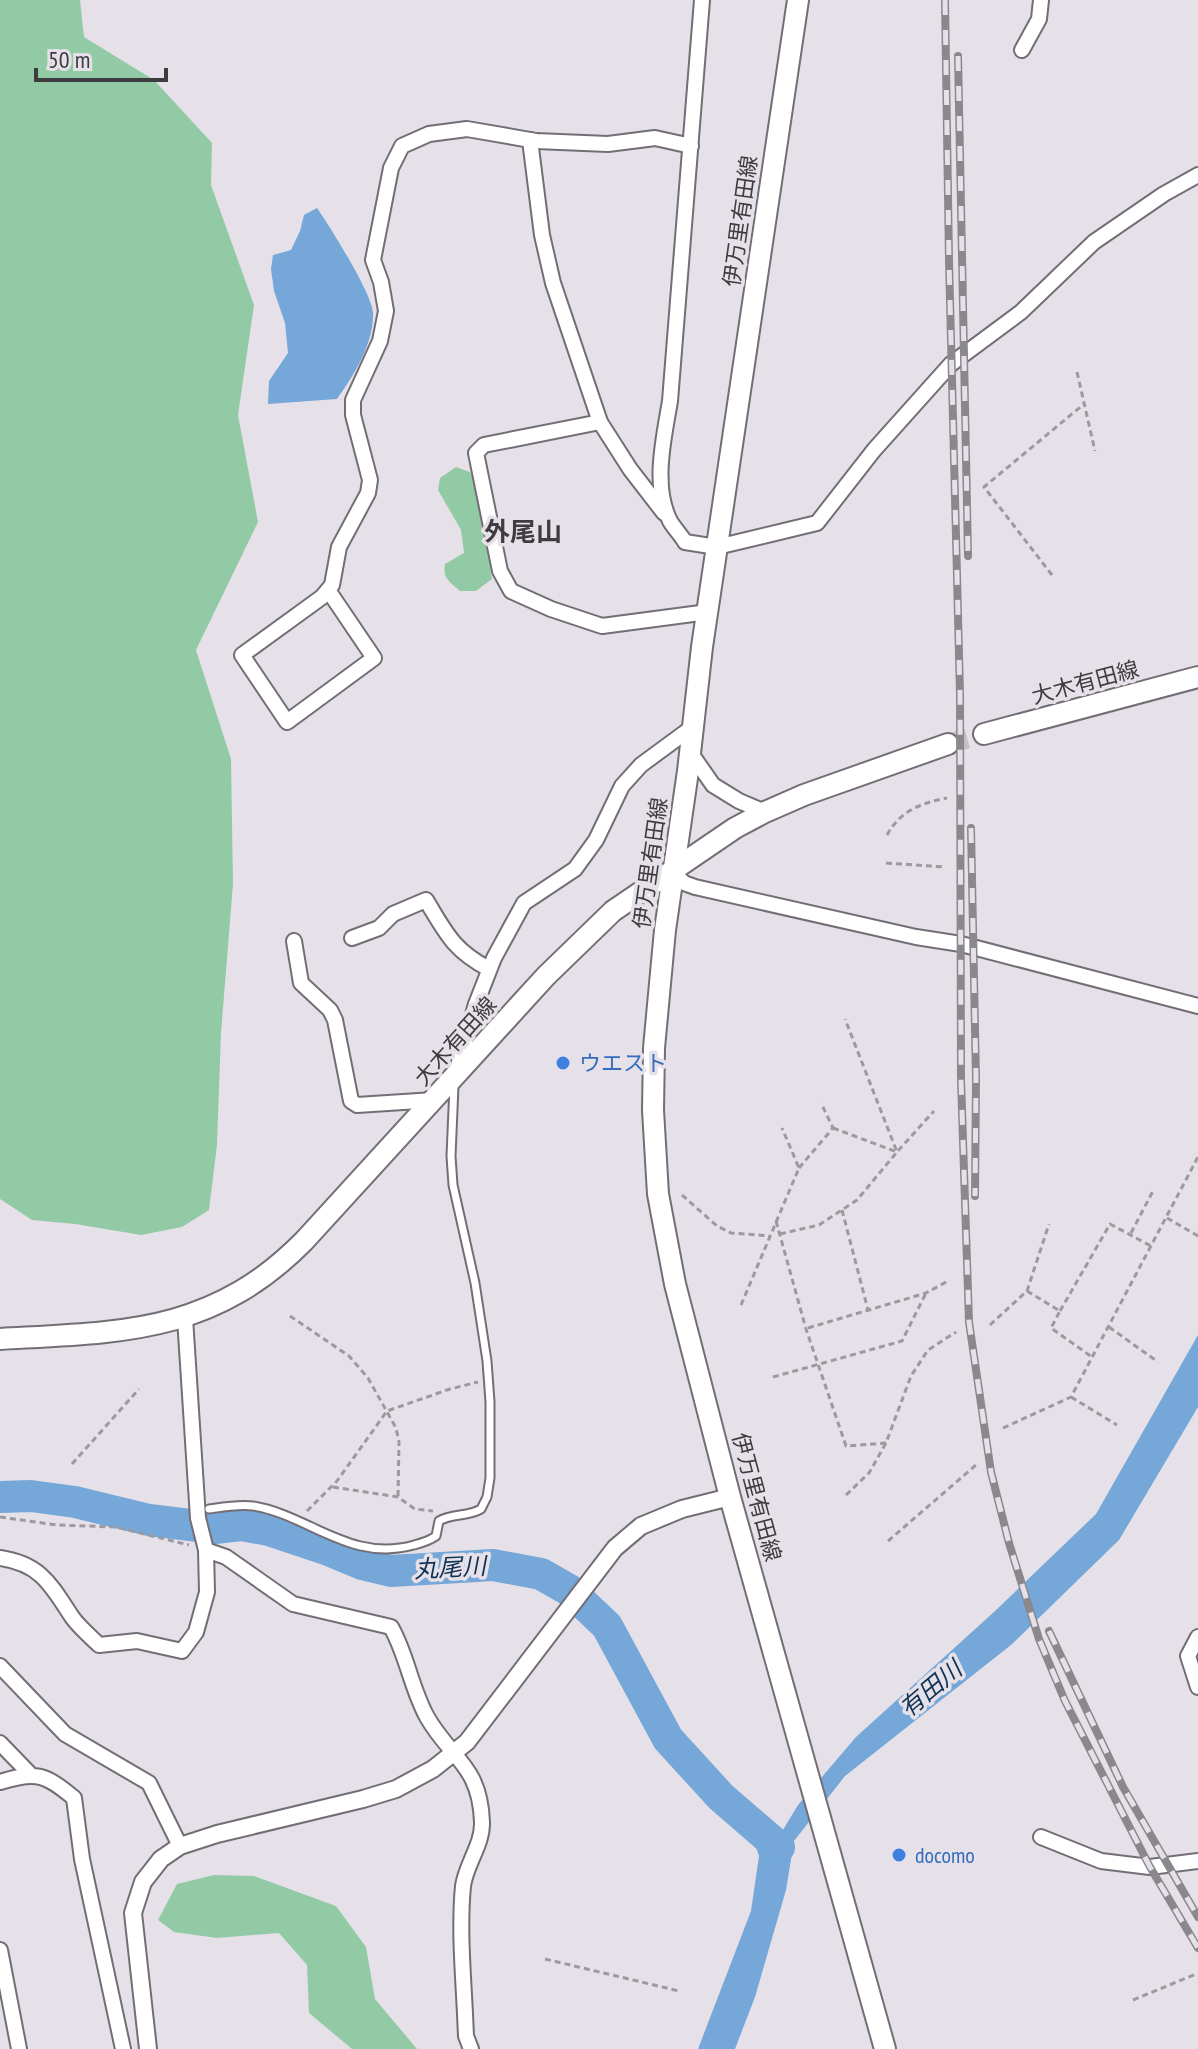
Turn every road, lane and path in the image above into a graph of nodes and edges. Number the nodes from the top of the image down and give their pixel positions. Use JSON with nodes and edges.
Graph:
{"nodes":[{"id":1,"x":702,"y":0,"type":"edge"},
{"id":2,"x":798,"y":0,"type":"edge"},
{"id":3,"x":1041,"y":0,"type":"edge"},
{"id":4,"x":1022,"y":50,"type":"dead end"},
{"id":5,"x":530,"y":140,"type":"junction"},
{"id":6,"x":691,"y":146,"type":"junction"},
{"id":7,"x":1198,"y":175,"type":"edge"},
{"id":8,"x":1077,"y":372,"type":"dead end"},
{"id":9,"x":1084,"y":404,"type":"junction"},
{"id":10,"x":600,"y":422,"type":"junction"},
{"id":11,"x":1095,"y":451,"type":"dead end"},
{"id":12,"x":669,"y":519,"type":"junction"},
{"id":13,"x":717,"y":547,"type":"junction"},
{"id":14,"x":1052,"y":575,"type":"dead end"},
{"id":15,"x":328,"y":590,"type":"junction"},
{"id":16,"x":708,"y":612,"type":"junction"},
{"id":17,"x":1198,"y":677,"type":"edge"},
{"id":18,"x":694,"y":726,"type":"junction"},
{"id":19,"x":984,"y":734,"type":"tunnel mouth"},
{"id":20,"x":948,"y":744,"type":"tunnel mouth"},
{"id":21,"x":690,"y":752,"type":"junction"},
{"id":22,"x":947,"y":798,"type":"dead end"},
{"id":23,"x":765,"y":812,"type":"junction"},
{"id":24,"x":887,"y":835,"type":"dead end"},
{"id":25,"x":886,"y":863,"type":"dead end"},
{"id":26,"x":945,"y":867,"type":"dead end"},
{"id":27,"x":673,"y":872,"type":"junction"},
{"id":28,"x":352,"y":938,"type":"dead end"},
{"id":29,"x":294,"y":941,"type":"dead end"},
{"id":30,"x":489,"y":969,"type":"junction"},
{"id":31,"x":1198,"y":1006,"type":"edge"},
{"id":32,"x":845,"y":1019,"type":"dead end"},
{"id":33,"x":455,"y":1077,"type":"junction"},
{"id":34,"x":434,"y":1100,"type":"junction"},
{"id":35,"x":821,"y":1103,"type":"dead end"},
{"id":36,"x":934,"y":1111,"type":"dead end"},
{"id":37,"x":782,"y":1128,"type":"dead end"},
{"id":38,"x":833,"y":1128,"type":"junction"},
{"id":39,"x":897,"y":1152,"type":"junction"},
{"id":40,"x":1198,"y":1157,"type":"edge"},
{"id":41,"x":799,"y":1168,"type":"junction"},
{"id":42,"x":1153,"y":1191,"type":"dead end"},
{"id":43,"x":682,"y":1195,"type":"dead end"},
{"id":44,"x":842,"y":1210,"type":"junction"},
{"id":45,"x":1166,"y":1217,"type":"junction"},
{"id":46,"x":776,"y":1221,"type":"junction"},
{"id":47,"x":1049,"y":1224,"type":"dead end"},
{"id":48,"x":780,"y":1234,"type":"junction"},
{"id":49,"x":1130,"y":1235,"type":"junction"},
{"id":50,"x":770,"y":1236,"type":"junction"},
{"id":51,"x":1198,"y":1236,"type":"edge"},
{"id":52,"x":1151,"y":1246,"type":"junction"},
{"id":53,"x":948,"y":1281,"type":"dead end"},
{"id":54,"x":1027,"y":1291,"type":"junction"},
{"id":55,"x":926,"y":1293,"type":"junction"},
{"id":56,"x":741,"y":1305,"type":"dead end"},
{"id":57,"x":868,"y":1310,"type":"junction"},
{"id":58,"x":1060,"y":1311,"type":"junction"},
{"id":59,"x":290,"y":1316,"type":"dead end"},
{"id":60,"x":185,"y":1318,"type":"junction"},
{"id":61,"x":990,"y":1325,"type":"dead end"},
{"id":62,"x":1108,"y":1327,"type":"junction"},
{"id":63,"x":806,"y":1329,"type":"junction"},
{"id":64,"x":956,"y":1332,"type":"dead end"},
{"id":65,"x":0,"y":1339,"type":"edge"},
{"id":66,"x":1092,"y":1357,"type":"junction"},
{"id":67,"x":1158,"y":1362,"type":"dead end"},
{"id":68,"x":818,"y":1364,"type":"junction"},
{"id":69,"x":773,"y":1377,"type":"dead end"},
{"id":70,"x":480,"y":1382,"type":"dead end"},
{"id":71,"x":139,"y":1389,"type":"dead end"},
{"id":72,"x":1071,"y":1397,"type":"junction"},
{"id":73,"x":387,"y":1411,"type":"junction"},
{"id":74,"x":1117,"y":1425,"type":"dead end"},
{"id":75,"x":1003,"y":1428,"type":"dead end"},
{"id":76,"x":886,"y":1443,"type":"junction"},
{"id":77,"x":72,"y":1464,"type":"dead end"},
{"id":78,"x":976,"y":1465,"type":"dead end"},
{"id":79,"x":332,"y":1487,"type":"junction"},
{"id":80,"x":846,"y":1495,"type":"dead end"},
{"id":81,"x":398,"y":1497,"type":"junction"},
{"id":82,"x":730,"y":1497,"type":"junction"},
{"id":83,"x":209,"y":1509,"type":"dead end"},
{"id":84,"x":447,"y":1513,"type":"dead end"},
{"id":85,"x":0,"y":1517,"type":"edge"},
{"id":86,"x":296,"y":1522,"type":"junction"},
{"id":87,"x":888,"y":1541,"type":"dead end"},
{"id":88,"x":206,"y":1550,"type":"junction"},
{"id":89,"x":0,"y":1558,"type":"edge"},
{"id":90,"x":1198,"y":1637,"type":"edge"},
{"id":91,"x":0,"y":1666,"type":"edge"},
{"id":92,"x":1198,"y":1687,"type":"edge"},
{"id":93,"x":0,"y":1743,"type":"edge"},
{"id":94,"x":456,"y":1752,"type":"junction"},
{"id":95,"x":29,"y":1773,"type":"junction"},
{"id":96,"x":0,"y":1782,"type":"edge"},
{"id":97,"x":1041,"y":1837,"type":"dead end"},
{"id":98,"x":180,"y":1846,"type":"junction"},
{"id":99,"x":1198,"y":1861,"type":"edge"},
{"id":100,"x":0,"y":1950,"type":"edge"},
{"id":101,"x":545,"y":1959,"type":"dead end"},
{"id":102,"x":1196,"y":1974,"type":"dead end"},
{"id":103,"x":679,"y":1991,"type":"dead end"},
{"id":104,"x":1133,"y":2000,"type":"dead end"},
{"id":105,"x":19,"y":2049,"type":"edge"},
{"id":106,"x":123,"y":2049,"type":"edge"},
{"id":107,"x":148,"y":2049,"type":"edge"},
{"id":108,"x":471,"y":2049,"type":"edge"},
{"id":109,"x":885,"y":2049,"type":"edge"}],
"edges":[{"from":1,"to":6,"type":"street"},
{"from":2,"to":13,"type":"main road","name":"伊万里有田線"},
{"from":3,"to":4,"type":"street"},
{"from":5,"to":6,"type":"street"},
{"from":5,"to":10,"type":"street"},
{"from":5,"to":15,"type":"street"},
{"from":6,"to":12,"type":"street"},
{"from":7,"to":13,"type":"street"},
{"from":8,"to":9,"type":"path"},
{"from":9,"to":11,"type":"path"},
{"from":9,"to":14,"type":"path"},
{"from":10,"to":12,"type":"street"},
{"from":10,"to":16,"type":"street"},
{"from":12,"to":13,"type":"street"},
{"from":13,"to":16,"type":"main road","name":"伊万里有田線"},
{"from":15,"to":15,"type":"street"},
{"from":16,"to":18,"type":"main road","name":"伊万里有田線"},
{"from":17,"to":19,"type":"main road","name":"大木有田線"},
{"from":18,"to":21,"type":"main road","name":"伊万里有田線"},
{"from":18,"to":30,"type":"street"},
{"from":20,"to":23,"type":"main road","name":"大木有田線"},
{"from":21,"to":23,"type":"street"},
{"from":21,"to":27,"type":"main road","name":"伊万里有田線"},
{"from":22,"to":24,"type":"path"},
{"from":23,"to":27,"type":"main road","name":"大木有田線"},
{"from":25,"to":26,"type":"path"},
{"from":27,"to":31,"type":"street"},
{"from":27,"to":33,"type":"main road","name":"大木有田線"},
{"from":27,"to":82,"type":"main road","name":"伊万里有田線"},
{"from":28,"to":30,"type":"street"},
{"from":29,"to":34,"type":"street"},
{"from":30,"to":33,"type":"street"},
{"from":32,"to":39,"type":"path"},
{"from":33,"to":34,"type":"main road","name":"大木有田線"},
{"from":33,"to":86,"type":"lane"},
{"from":34,"to":60,"type":"main road","name":"大木有田線"},
{"from":35,"to":38,"type":"path"},
{"from":36,"to":39,"type":"path"},
{"from":37,"to":41,"type":"path"},
{"from":38,"to":39,"type":"path"},
{"from":38,"to":41,"type":"path"},
{"from":39,"to":44,"type":"path"},
{"from":40,"to":45,"type":"path"},
{"from":41,"to":46,"type":"path"},
{"from":42,"to":49,"type":"path"},
{"from":43,"to":50,"type":"path"},
{"from":44,"to":48,"type":"path"},
{"from":44,"to":57,"type":"path"},
{"from":45,"to":51,"type":"path"},
{"from":45,"to":52,"type":"path"},
{"from":46,"to":48,"type":"path"},
{"from":46,"to":50,"type":"path"},
{"from":47,"to":54,"type":"path"},
{"from":48,"to":63,"type":"path"},
{"from":49,"to":52,"type":"path"},
{"from":49,"to":58,"type":"path"},
{"from":50,"to":56,"type":"path"},
{"from":52,"to":62,"type":"path"},
{"from":53,"to":55,"type":"path"},
{"from":54,"to":58,"type":"path"},
{"from":54,"to":61,"type":"path"},
{"from":55,"to":57,"type":"path"},
{"from":55,"to":68,"type":"path"},
{"from":57,"to":63,"type":"path"},
{"from":58,"to":66,"type":"path"},
{"from":59,"to":73,"type":"path"},
{"from":60,"to":65,"type":"main road","name":"大木有田線"},
{"from":60,"to":88,"type":"street"},
{"from":62,"to":66,"type":"path"},
{"from":62,"to":67,"type":"path"},
{"from":63,"to":68,"type":"path"},
{"from":64,"to":76,"type":"path"},
{"from":66,"to":72,"type":"path"},
{"from":68,"to":69,"type":"path"},
{"from":68,"to":76,"type":"path"},
{"from":70,"to":73,"type":"path"},
{"from":71,"to":77,"type":"path"},
{"from":72,"to":74,"type":"path"},
{"from":72,"to":75,"type":"path"},
{"from":73,"to":79,"type":"path"},
{"from":73,"to":81,"type":"path"},
{"from":76,"to":80,"type":"path"},
{"from":78,"to":87,"type":"path"},
{"from":79,"to":81,"type":"path"},
{"from":79,"to":86,"type":"path"},
{"from":81,"to":84,"type":"path"},
{"from":82,"to":94,"type":"street"},
{"from":82,"to":109,"type":"main road","name":"伊万里有田線"},
{"from":83,"to":86,"type":"lane"},
{"from":85,"to":88,"type":"path"},
{"from":88,"to":89,"type":"street"},
{"from":88,"to":94,"type":"street"},
{"from":90,"to":92,"type":"street"},
{"from":91,"to":98,"type":"street"},
{"from":93,"to":95,"type":"street"},
{"from":94,"to":98,"type":"street"},
{"from":94,"to":108,"type":"street"},
{"from":95,"to":96,"type":"street"},
{"from":95,"to":106,"type":"street"},
{"from":97,"to":99,"type":"street"},
{"from":98,"to":107,"type":"street"},
{"from":100,"to":105,"type":"street"},
{"from":101,"to":103,"type":"path"},
{"from":102,"to":104,"type":"path"}]}
